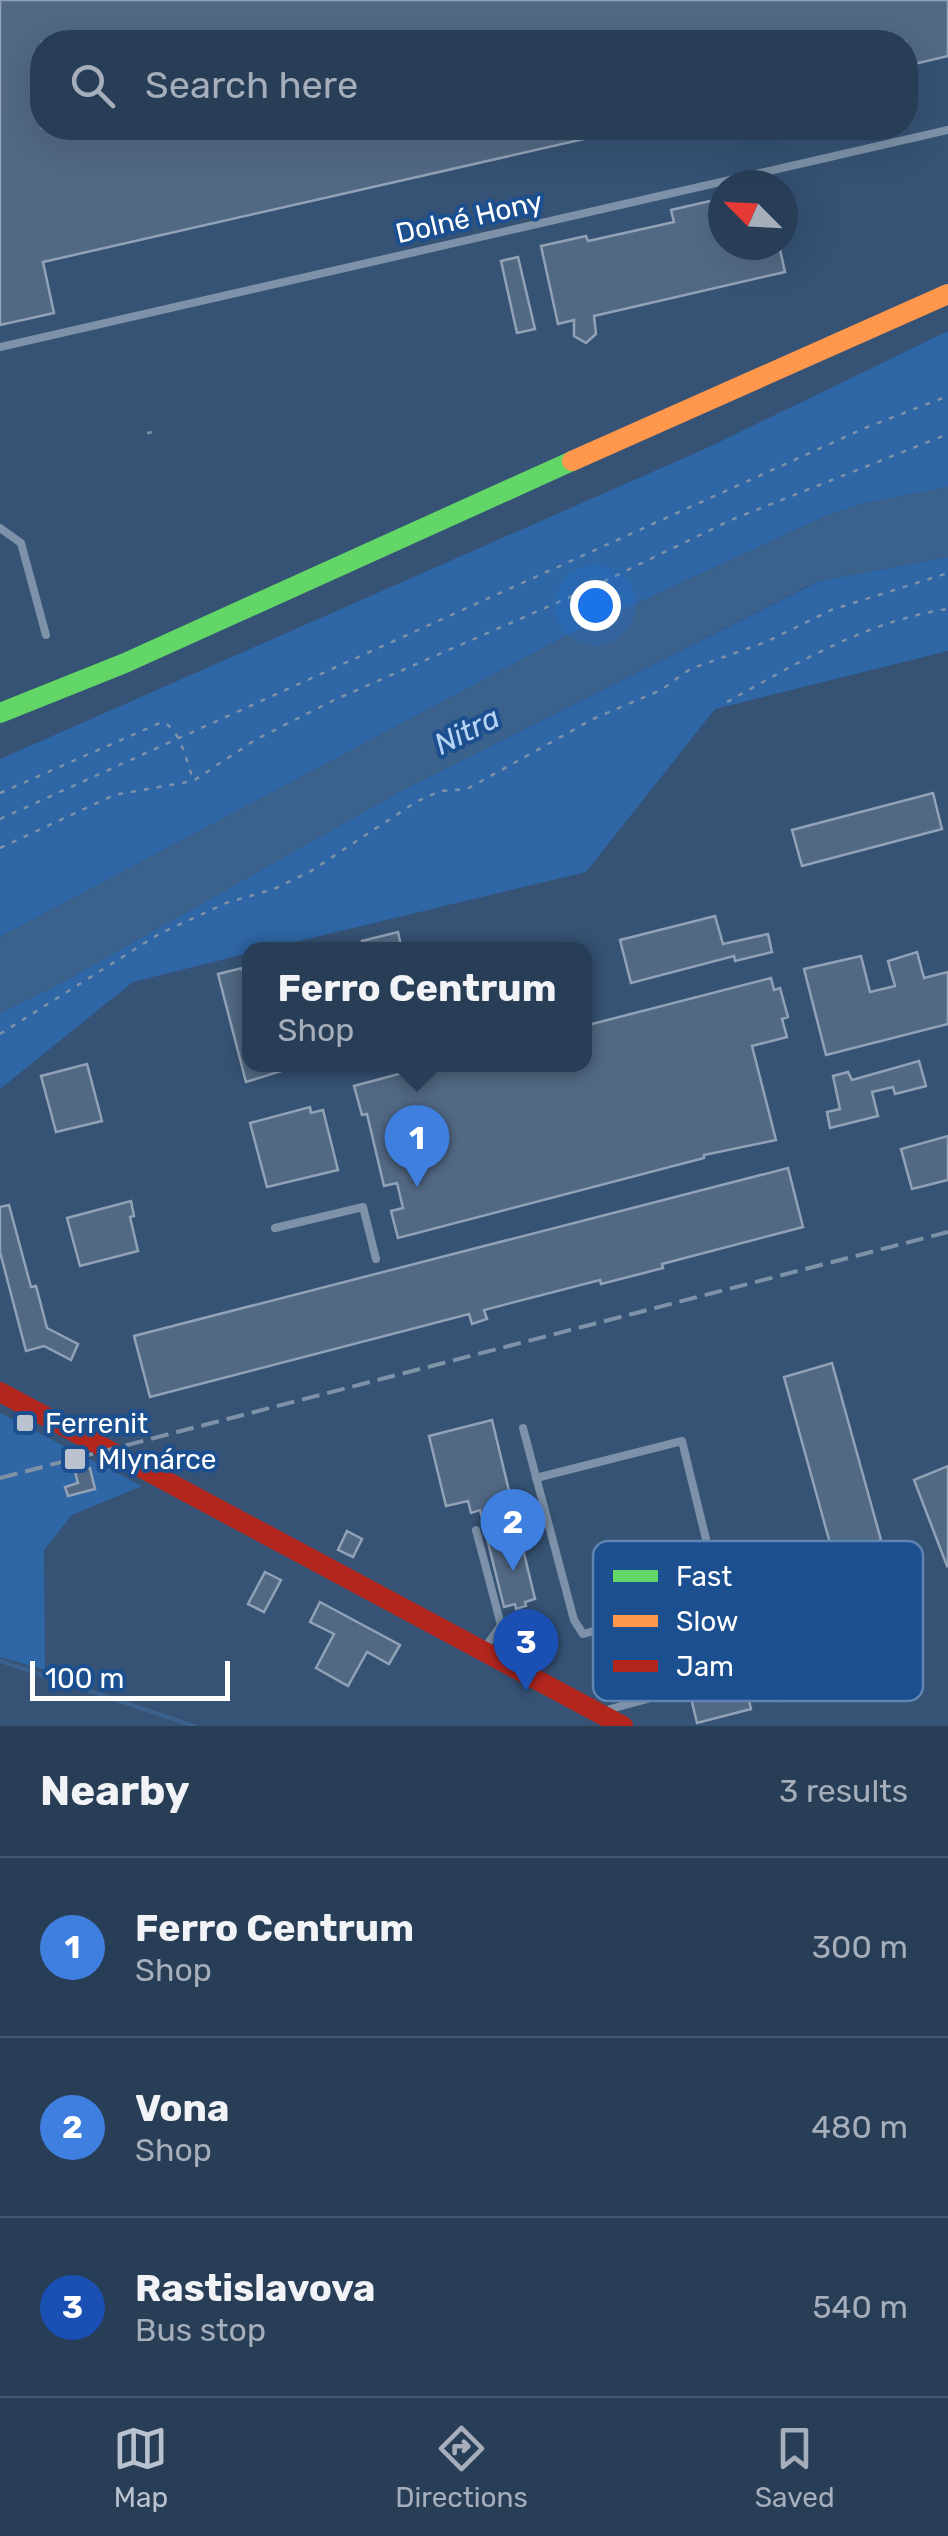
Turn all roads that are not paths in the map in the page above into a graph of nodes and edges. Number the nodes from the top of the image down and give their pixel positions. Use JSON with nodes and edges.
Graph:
{"nodes":[{"id":1,"x":948,"y":130,"type":"edge"},
{"id":2,"x":918,"y":137,"type":"edge"},
{"id":3,"x":904,"y":140,"type":"edge"},
{"id":4,"x":948,"y":294,"type":"edge"},
{"id":5,"x":0,"y":347,"type":"edge"},
{"id":6,"x":0,"y":528,"type":"edge"},
{"id":7,"x":46,"y":635,"type":"dead end"},
{"id":8,"x":0,"y":713,"type":"edge"},
{"id":9,"x":275,"y":1228,"type":"dead end"},
{"id":10,"x":376,"y":1259,"type":"dead end"},
{"id":11,"x":0,"y":1392,"type":"edge"},
{"id":12,"x":523,"y":1428,"type":"dead end"},
{"id":13,"x":536,"y":1478,"type":"junction"},
{"id":14,"x":476,"y":1530,"type":"dead end"},
{"id":15,"x":706,"y":1541,"type":"edge"},
{"id":16,"x":593,"y":1631,"type":"edge"},
{"id":17,"x":483,"y":1650,"type":"junction"},
{"id":18,"x":662,"y":1701,"type":"edge"},
{"id":19,"x":607,"y":1720,"type":"edge"}],
"edges":[{"from":1,"to":2,"type":"lane","name":"Dolné Hony"},
{"from":3,"to":5,"type":"lane","name":"Dolné Hony"},
{"from":4,"to":8,"type":"street"},
{"from":6,"to":7,"type":"lane"},
{"from":9,"to":10,"type":"lane"},
{"from":11,"to":17,"type":"street"},
{"from":12,"to":13,"type":"lane"},
{"from":13,"to":15,"type":"lane"},
{"from":13,"to":16,"type":"lane"},
{"from":14,"to":17,"type":"lane"},
{"from":17,"to":19,"type":"street"},
{"from":18,"to":19,"type":"lane"}]}
